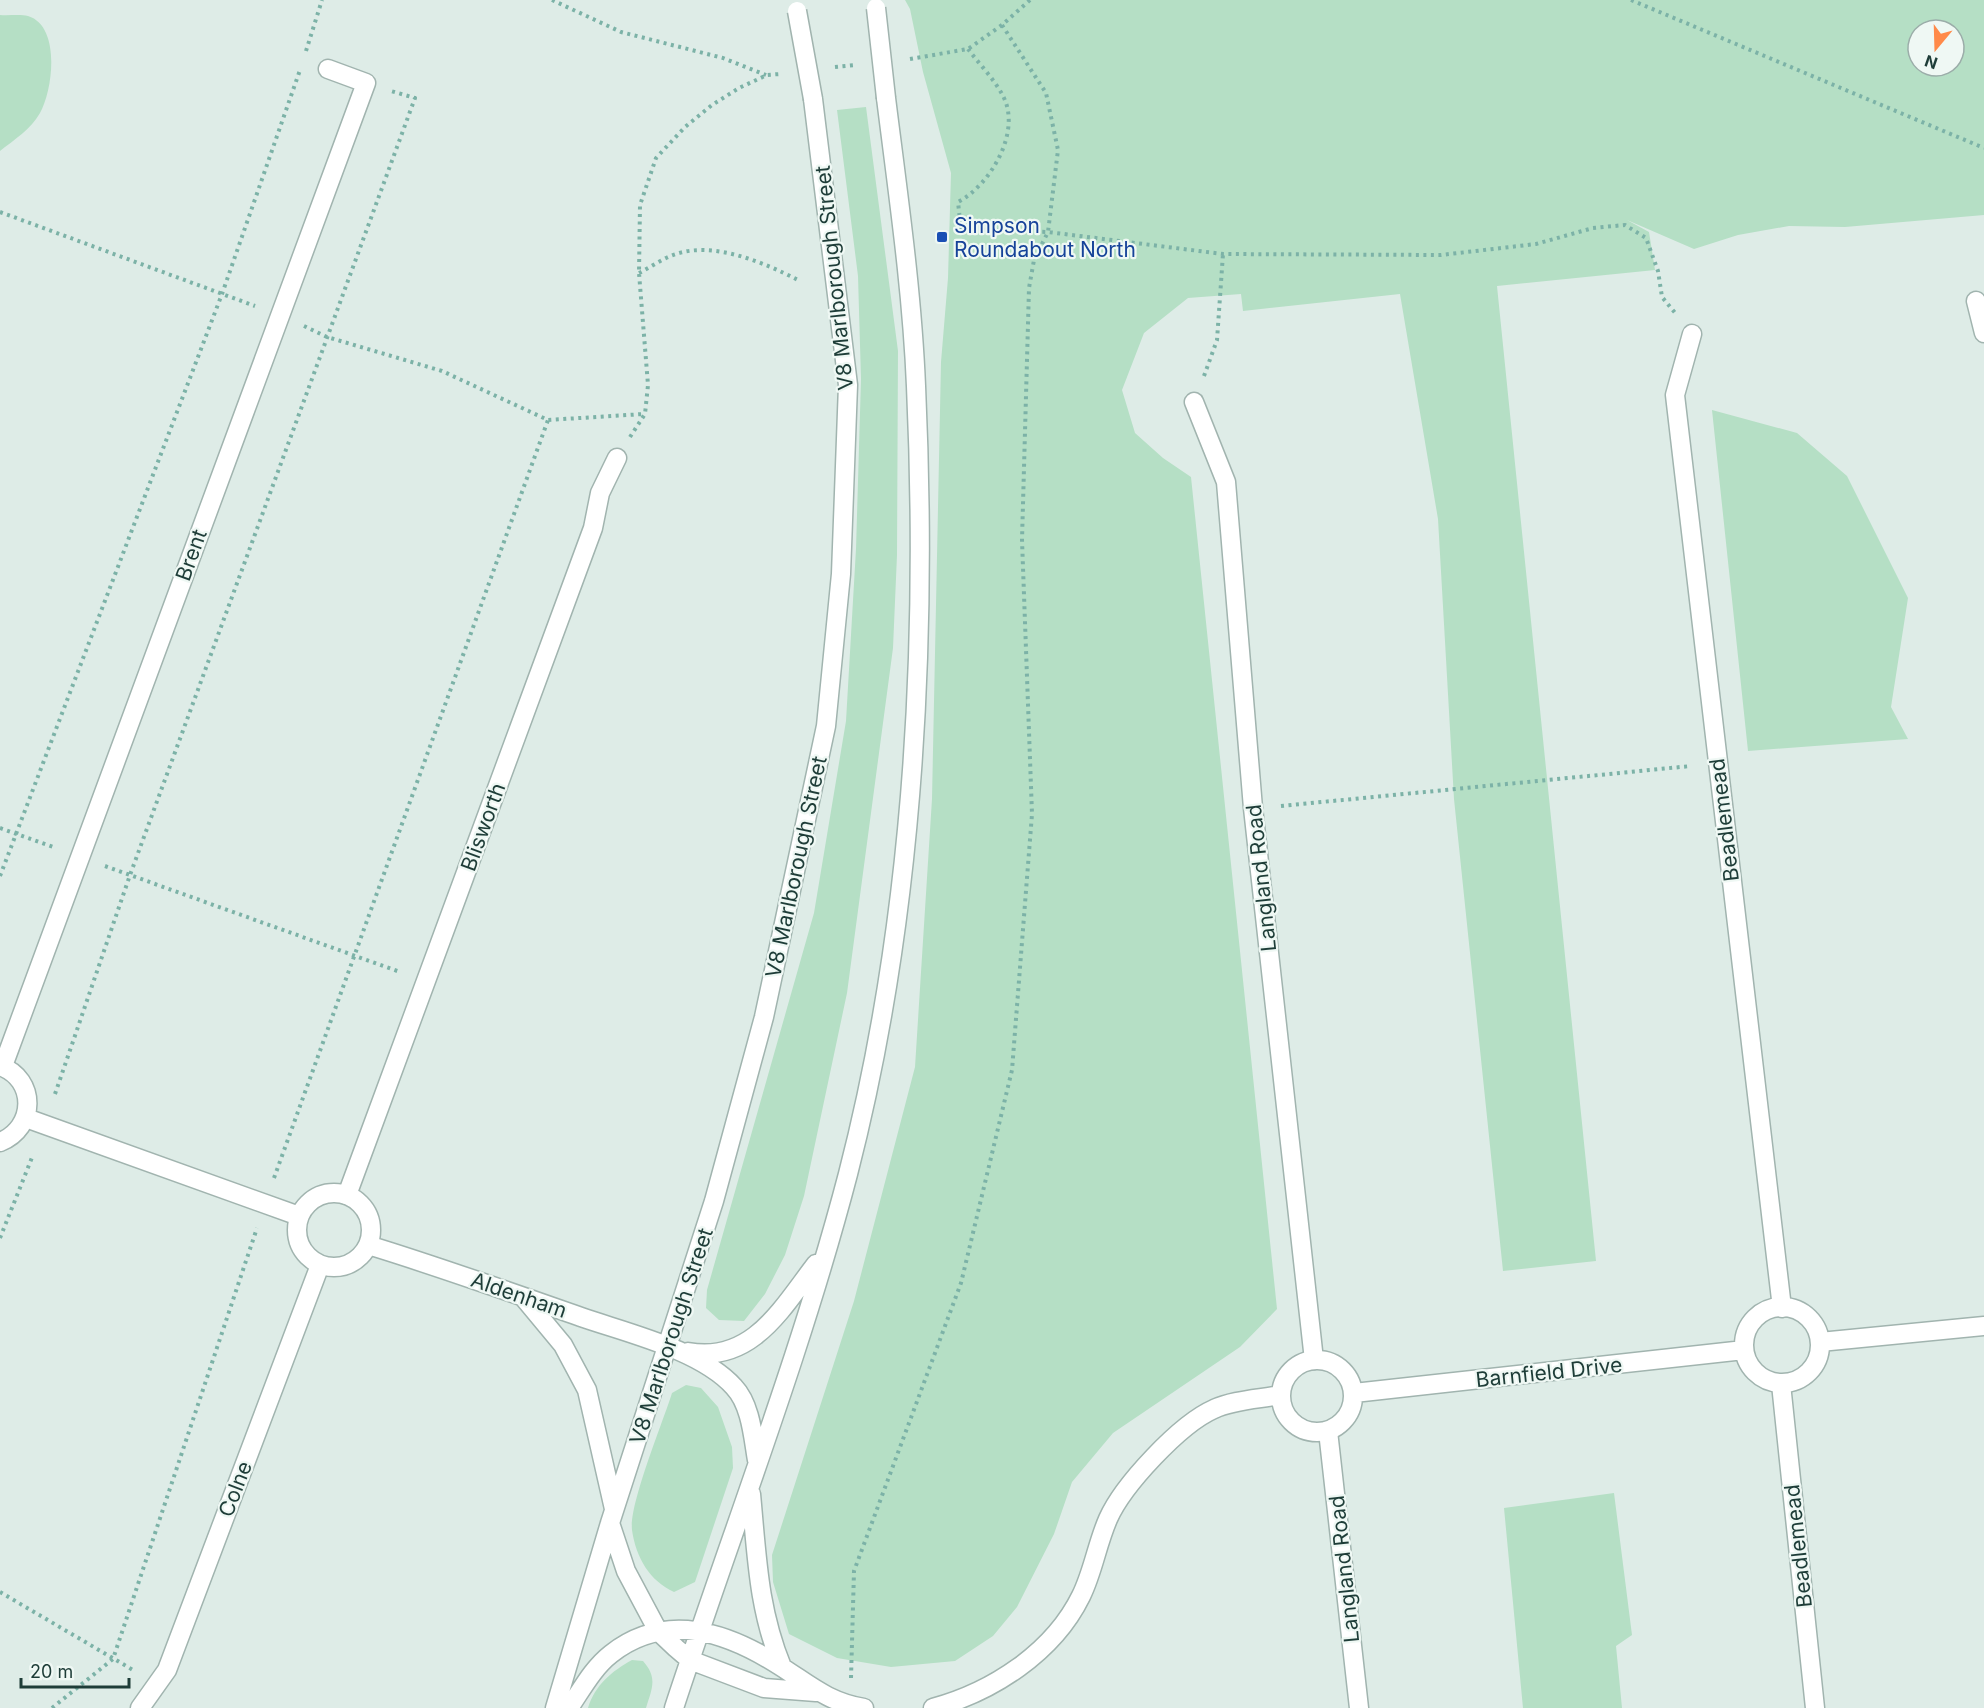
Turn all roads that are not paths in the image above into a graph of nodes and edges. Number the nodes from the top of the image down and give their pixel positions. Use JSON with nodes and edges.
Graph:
{"nodes":[{"id":1,"x":876,"y":4,"type":"edge"},
{"id":2,"x":795,"y":5,"type":"edge"},
{"id":3,"x":328,"y":69,"type":"dead end"},
{"id":4,"x":1976,"y":301,"type":"dead end"},
{"id":5,"x":1984,"y":333,"type":"edge"},
{"id":6,"x":1692,"y":334,"type":"road end"},
{"id":7,"x":1194,"y":402,"type":"road end"},
{"id":8,"x":617,"y":458,"type":"road end"},
{"id":9,"x":1,"y":1066,"type":"edge"},
{"id":10,"x":26,"y":1118,"type":"junction"},
{"id":11,"x":0,"y":1142,"type":"edge"},
{"id":12,"x":347,"y":1195,"type":"junction"},
{"id":13,"x":299,"y":1216,"type":"junction"},
{"id":14,"x":368,"y":1245,"type":"junction"},
{"id":15,"x":825,"y":1253,"type":"junction"},
{"id":16,"x":320,"y":1265,"type":"junction"},
{"id":17,"x":523,"y":1297,"type":"junction"},
{"id":18,"x":1782,"y":1308,"type":"junction"},
{"id":19,"x":1984,"y":1326,"type":"edge"},
{"id":20,"x":1820,"y":1342,"type":"junction"},
{"id":21,"x":668,"y":1348,"type":"junction"},
{"id":22,"x":1744,"y":1350,"type":"junction"},
{"id":23,"x":1314,"y":1360,"type":"junction"},
{"id":24,"x":1781,"y":1384,"type":"junction"},
{"id":25,"x":1354,"y":1393,"type":"junction"},
{"id":26,"x":1281,"y":1395,"type":"junction"},
{"id":27,"x":1328,"y":1431,"type":"junction"},
{"id":28,"x":758,"y":1462,"type":"junction"},
{"id":29,"x":750,"y":1486,"type":"junction"},
{"id":30,"x":612,"y":1516,"type":"junction"},
{"id":31,"x":658,"y":1631,"type":"junction"},
{"id":32,"x":702,"y":1631,"type":"junction"},
{"id":33,"x":690,"y":1660,"type":"junction"},
{"id":34,"x":782,"y":1667,"type":"junction"},
{"id":35,"x":816,"y":1692,"type":"junction"},
{"id":36,"x":857,"y":1707,"type":"edge"},
{"id":37,"x":140,"y":1708,"type":"edge"},
{"id":38,"x":555,"y":1708,"type":"edge"},
{"id":39,"x":569,"y":1708,"type":"edge"},
{"id":40,"x":674,"y":1708,"type":"edge"},
{"id":41,"x":933,"y":1708,"type":"edge"},
{"id":42,"x":1359,"y":1708,"type":"edge"},
{"id":43,"x":1815,"y":1708,"type":"edge"}],
"edges":[{"from":1,"to":15,"type":"street","bridge":true},
{"from":2,"to":21,"type":"street","name":"V8 Marlborough Street","bridge":true},
{"from":3,"to":9,"type":"street","name":"Brent"},
{"from":4,"to":5,"type":"street"},
{"from":6,"to":18,"type":"street","name":"Beadlemead"},
{"from":7,"to":23,"type":"street","name":"Langland Road"},
{"from":8,"to":12,"type":"street","name":"Blisworth"},
{"from":9,"to":10,"type":"street"},
{"from":10,"to":11,"type":"street"},
{"from":10,"to":13,"type":"street"},
{"from":12,"to":13,"type":"street"},
{"from":12,"to":14,"type":"street"},
{"from":13,"to":16,"type":"street"},
{"from":14,"to":16,"type":"street"},
{"from":14,"to":17,"type":"street","name":"Aldenham"},
{"from":15,"to":21,"type":"street"},
{"from":15,"to":28,"type":"street"},
{"from":16,"to":37,"type":"street","name":"Colne"},
{"from":17,"to":21,"type":"street","name":"Aldenham"},
{"from":17,"to":30,"type":"street"},
{"from":18,"to":20,"type":"street"},
{"from":18,"to":22,"type":"street"},
{"from":19,"to":20,"type":"street"},
{"from":20,"to":24,"type":"street"},
{"from":21,"to":28,"type":"street"},
{"from":21,"to":30,"type":"street","name":"V8 Marlborough Street"},
{"from":22,"to":24,"type":"street"},
{"from":22,"to":25,"type":"street","name":"Barnfield Drive"},
{"from":23,"to":25,"type":"street"},
{"from":23,"to":26,"type":"street"},
{"from":24,"to":43,"type":"street","name":"Beadlemead"},
{"from":25,"to":27,"type":"street"},
{"from":26,"to":27,"type":"street"},
{"from":26,"to":41,"type":"street"},
{"from":27,"to":42,"type":"street","name":"Langland Road"},
{"from":28,"to":29,"type":"street"},
{"from":29,"to":32,"type":"street"},
{"from":29,"to":34,"type":"street"},
{"from":30,"to":31,"type":"street"},
{"from":30,"to":38,"type":"street","name":"V8 Marlborough Street"},
{"from":31,"to":32,"type":"street"},
{"from":31,"to":33,"type":"street"},
{"from":31,"to":39,"type":"street"},
{"from":32,"to":33,"type":"street"},
{"from":32,"to":34,"type":"street"},
{"from":33,"to":35,"type":"street"},
{"from":33,"to":40,"type":"street"},
{"from":34,"to":35,"type":"street"},
{"from":35,"to":36,"type":"street"}]}
